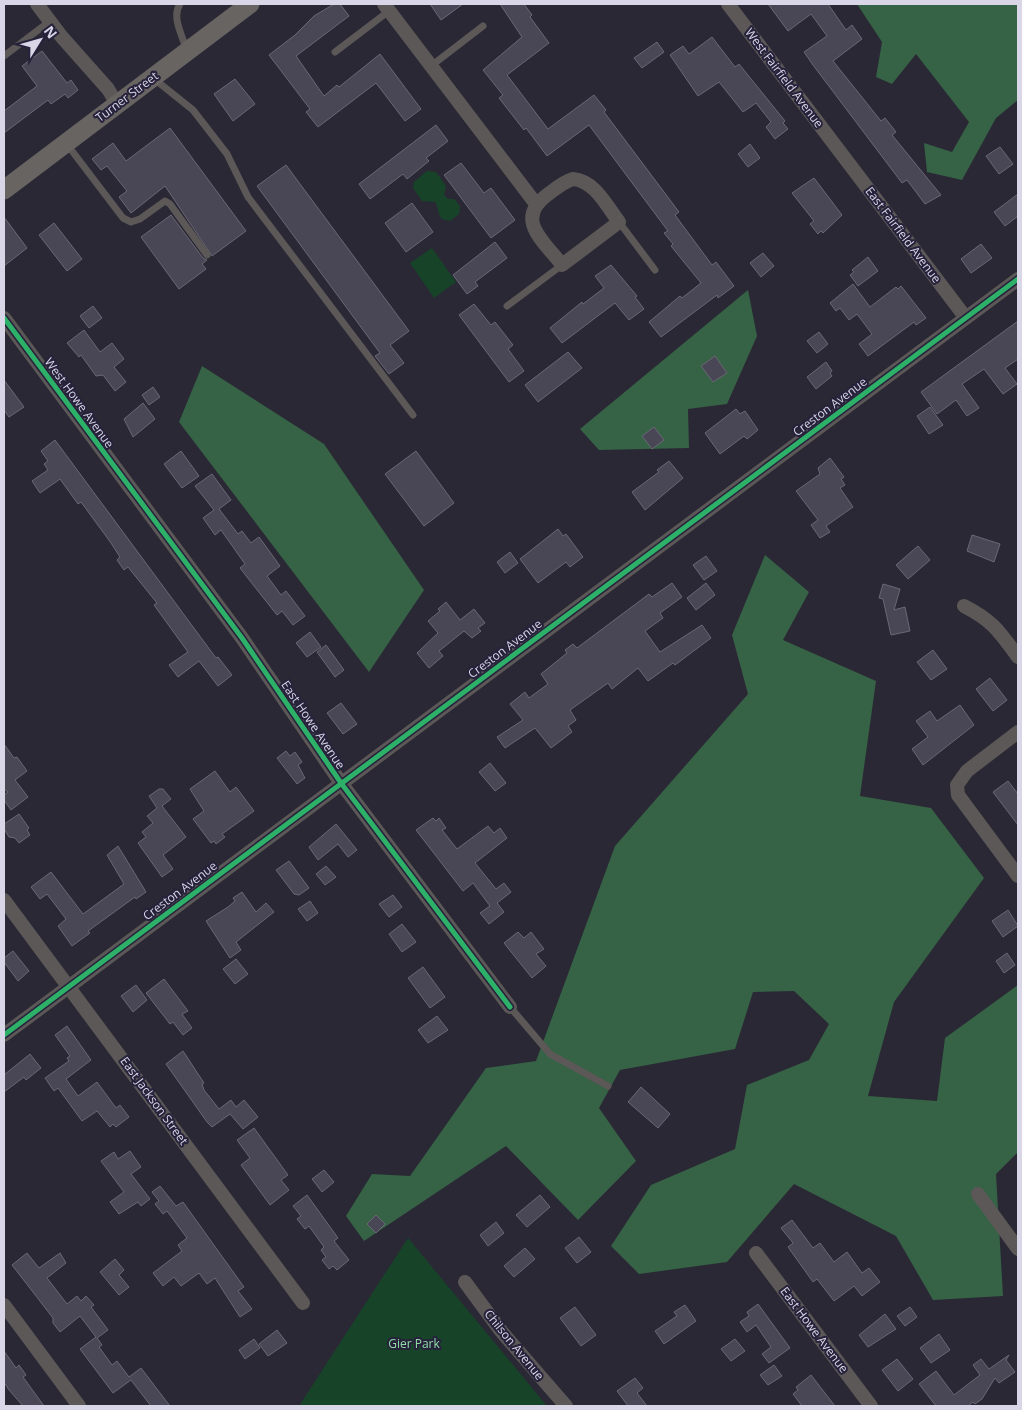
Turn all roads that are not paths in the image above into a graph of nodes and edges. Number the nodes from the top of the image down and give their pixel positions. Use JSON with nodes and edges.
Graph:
{"nodes":[{"id":1,"x":37,"y":4,"type":"edge"},
{"id":2,"x":180,"y":4,"type":"edge"},
{"id":3,"x":728,"y":4,"type":"edge"},
{"id":4,"x":244,"y":6,"type":"edge"},
{"id":5,"x":386,"y":7,"type":"edge"},
{"id":6,"x":50,"y":21,"type":"junction"},
{"id":7,"x":484,"y":26,"type":"dead end"},
{"id":8,"x":187,"y":51,"type":"junction"},
{"id":9,"x":335,"y":52,"type":"dead end"},
{"id":10,"x":4,"y":56,"type":"edge"},
{"id":11,"x":431,"y":66,"type":"junction"},
{"id":12,"x":152,"y":78,"type":"junction"},
{"id":13,"x":117,"y":104,"type":"junction"},
{"id":14,"x":66,"y":143,"type":"junction"},
{"id":15,"x":840,"y":152,"type":"joint"},
{"id":16,"x":4,"y":190,"type":"edge"},
{"id":17,"x":536,"y":204,"type":"junction"},
{"id":18,"x":618,"y":222,"type":"junction"},
{"id":19,"x":207,"y":255,"type":"dead end"},
{"id":20,"x":562,"y":265,"type":"junction"},
{"id":21,"x":655,"y":270,"type":"dead end"},
{"id":22,"x":1018,"y":279,"type":"edge"},
{"id":23,"x":507,"y":306,"type":"dead end"},
{"id":24,"x":4,"y":318,"type":"edge"},
{"id":25,"x":966,"y":318,"type":"junction"},
{"id":26,"x":413,"y":415,"type":"dead end"},
{"id":27,"x":138,"y":500,"type":"joint"},
{"id":28,"x":964,"y":606,"type":"dead end"},
{"id":29,"x":1018,"y":657,"type":"edge"},
{"id":30,"x":1018,"y":732,"type":"edge"},
{"id":31,"x":341,"y":783,"type":"junction"},
{"id":32,"x":1018,"y":876,"type":"edge"},
{"id":33,"x":4,"y":900,"type":"edge"},
{"id":34,"x":69,"y":987,"type":"junction"},
{"id":35,"x":510,"y":1007,"type":"joint"},
{"id":36,"x":4,"y":1036,"type":"edge"},
{"id":37,"x":608,"y":1086,"type":"dead end"},
{"id":38,"x":978,"y":1194,"type":"dead end"},
{"id":39,"x":1018,"y":1249,"type":"edge"},
{"id":40,"x":756,"y":1253,"type":"dead end"},
{"id":41,"x":465,"y":1282,"type":"dead end"},
{"id":42,"x":303,"y":1303,"type":"dead end"},
{"id":43,"x":4,"y":1305,"type":"edge"},
{"id":44,"x":79,"y":1406,"type":"edge"},
{"id":45,"x":566,"y":1406,"type":"edge"},
{"id":46,"x":871,"y":1406,"type":"edge"}],
"edges":[{"from":1,"to":6,"type":"street"},
{"from":2,"to":8,"type":"lane"},
{"from":3,"to":15,"type":"street","name":"West Fairfield Avenue"},
{"from":4,"to":8,"type":"street","name":"Turner Street"},
{"from":5,"to":9,"type":"lane"},
{"from":5,"to":11,"type":"street"},
{"from":6,"to":10,"type":"lane"},
{"from":6,"to":13,"type":"street"},
{"from":7,"to":11,"type":"lane"},
{"from":8,"to":12,"type":"street","name":"Turner Street"},
{"from":11,"to":17,"type":"street"},
{"from":12,"to":13,"type":"street","name":"Turner Street"},
{"from":12,"to":26,"type":"lane"},
{"from":13,"to":14,"type":"street","name":"Turner Street"},
{"from":14,"to":16,"type":"street","name":"Turner Street"},
{"from":14,"to":19,"type":"lane"},
{"from":15,"to":25,"type":"street","name":"East Fairfield Avenue"},
{"from":17,"to":18,"type":"street"},
{"from":17,"to":20,"type":"street"},
{"from":18,"to":20,"type":"street"},
{"from":18,"to":21,"type":"lane"},
{"from":20,"to":23,"type":"lane"},
{"from":22,"to":25,"type":"street","name":"Creston Avenue"},
{"from":24,"to":27,"type":"street","name":"West Howe Avenue"},
{"from":25,"to":31,"type":"street","name":"Creston Avenue"},
{"from":27,"to":31,"type":"street","name":"East Howe Avenue"},
{"from":28,"to":29,"type":"street"},
{"from":30,"to":32,"type":"street"},
{"from":31,"to":34,"type":"street","name":"Creston Avenue"},
{"from":31,"to":35,"type":"street","name":"East Howe Avenue"},
{"from":33,"to":34,"type":"street","name":"East Jackson Street"},
{"from":34,"to":36,"type":"street","name":"Creston Avenue"},
{"from":34,"to":42,"type":"street","name":"East Jackson Street"},
{"from":35,"to":37,"type":"lane"},
{"from":38,"to":39,"type":"street"},
{"from":40,"to":46,"type":"street","name":"East Howe Avenue"},
{"from":41,"to":45,"type":"street","name":"Chilson Avenue"},
{"from":43,"to":44,"type":"street"}]}
